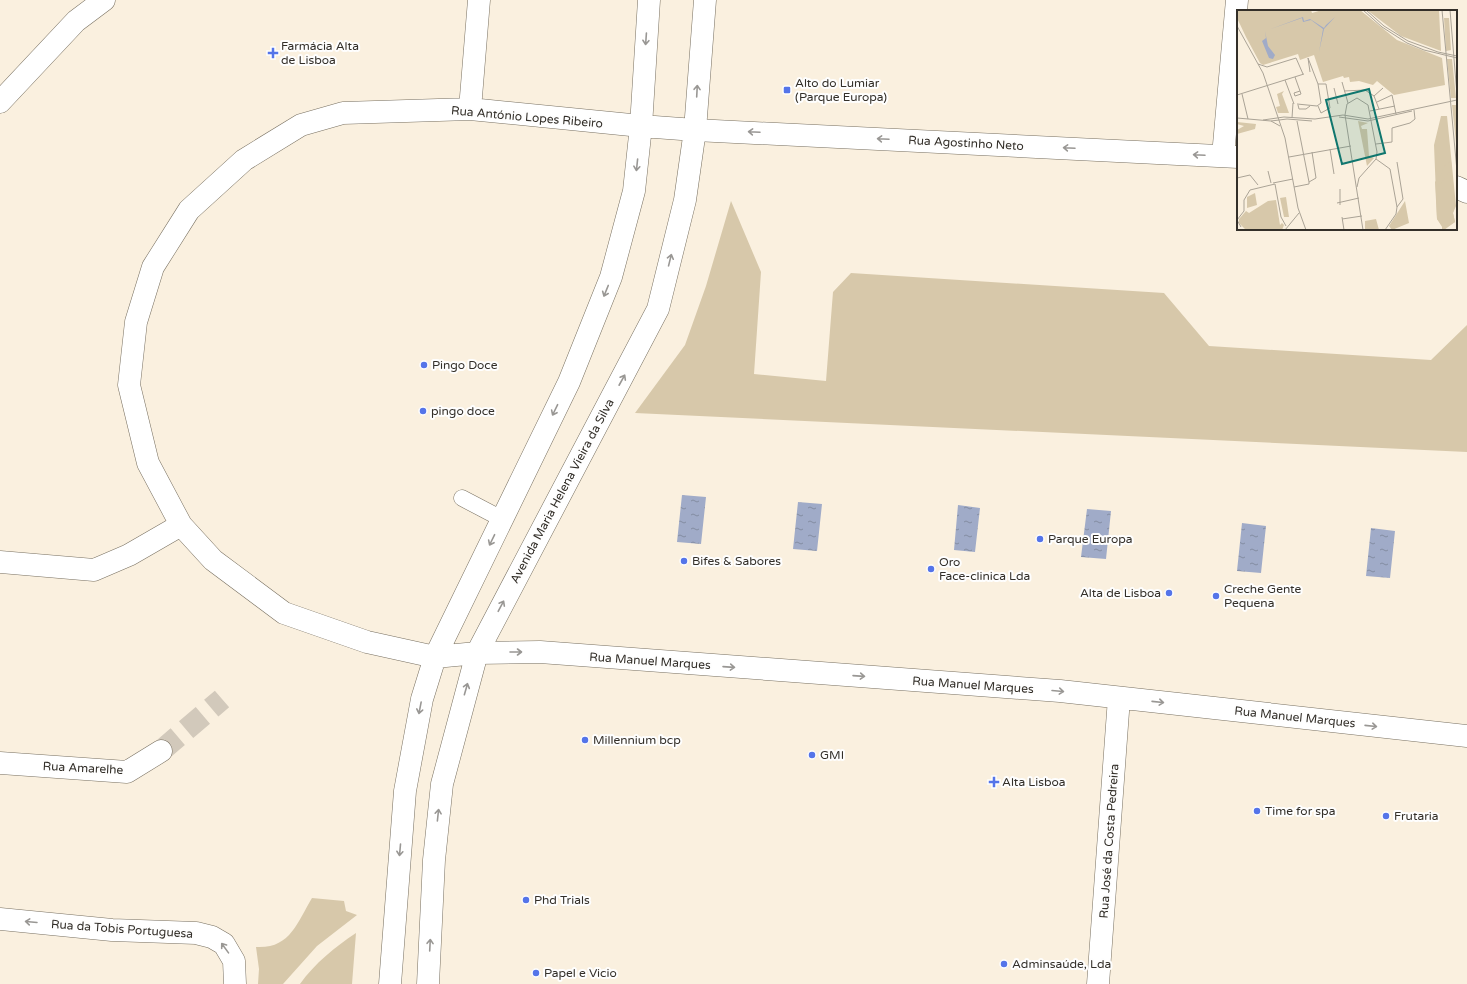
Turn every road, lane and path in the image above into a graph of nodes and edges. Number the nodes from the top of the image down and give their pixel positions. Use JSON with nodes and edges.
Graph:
{"nodes":[{"id":1,"x":104,"y":0,"type":"edge"},
{"id":2,"x":479,"y":0,"type":"edge"},
{"id":3,"x":649,"y":0,"type":"edge"},
{"id":4,"x":705,"y":0,"type":"edge"},
{"id":5,"x":1237,"y":0,"type":"edge"},
{"id":6,"x":0,"y":102,"type":"edge"},
{"id":7,"x":470,"y":109,"type":"junction"},
{"id":8,"x":641,"y":126,"type":"junction"},
{"id":9,"x":695,"y":130,"type":"junction"},
{"id":10,"x":1231,"y":157,"type":"edge"},
{"id":11,"x":1457,"y":187,"type":"edge"},
{"id":12,"x":1467,"y":192,"type":"edge"},
{"id":13,"x":462,"y":498,"type":"dead end"},
{"id":14,"x":502,"y":519,"type":"junction"},
{"id":15,"x":181,"y":524,"type":"junction"},
{"id":16,"x":0,"y":562,"type":"edge"},
{"id":17,"x":477,"y":652,"type":"junction"},
{"id":18,"x":435,"y":657,"type":"junction"},
{"id":19,"x":1119,"y":698,"type":"junction"},
{"id":20,"x":1467,"y":736,"type":"edge"},
{"id":21,"x":161,"y":751,"type":"tunnel mouth"},
{"id":22,"x":0,"y":763,"type":"edge"},
{"id":23,"x":0,"y":920,"type":"edge"},
{"id":24,"x":235,"y":984,"type":"edge"},
{"id":25,"x":390,"y":984,"type":"edge"},
{"id":26,"x":428,"y":984,"type":"edge"},
{"id":27,"x":1098,"y":984,"type":"edge"}],
"edges":[{"from":1,"to":6,"type":"street"},
{"from":2,"to":7,"type":"street"},
{"from":3,"to":8,"type":"street","one_way":true},
{"from":9,"to":4,"type":"street","name":"Avenida Maria Helena Vieira da Silva","one_way":true},
{"from":5,"to":10,"type":"street"},
{"from":7,"to":8,"type":"street","name":"Rua António Lopes Ribeiro"},
{"from":7,"to":15,"type":"street","name":"Rua António Lopes Ribeiro"},
{"from":8,"to":9,"type":"street","name":"Rua António Lopes Ribeiro"},
{"from":8,"to":14,"type":"street","one_way":true},
{"from":10,"to":9,"type":"street","name":"Rua Agostinho Neto","one_way":true},
{"from":17,"to":9,"type":"street","name":"Avenida Maria Helena Vieira da Silva","one_way":true},
{"from":11,"to":12,"type":"street"},
{"from":13,"to":14,"type":"lane"},
{"from":14,"to":18,"type":"street","one_way":true},
{"from":15,"to":16,"type":"street"},
{"from":15,"to":18,"type":"street","name":"Rua António Lopes Ribeiro"},
{"from":17,"to":18,"type":"street","name":"Rua Manuel Marques"},
{"from":17,"to":19,"type":"street","name":"Rua Manuel Marques","one_way":true},
{"from":26,"to":17,"type":"street","name":"Avenida Maria Helena Vieira da Silva","one_way":true},
{"from":18,"to":25,"type":"street","one_way":true},
{"from":19,"to":20,"type":"street","name":"Rua Manuel Marques","one_way":true},
{"from":19,"to":27,"type":"street","name":"Rua José da Costa Pedreira"},
{"from":21,"to":22,"type":"street","name":"Rua Amarelhe"},
{"from":24,"to":23,"type":"street","name":"Rua da Tobis Portuguesa","one_way":true}]}
